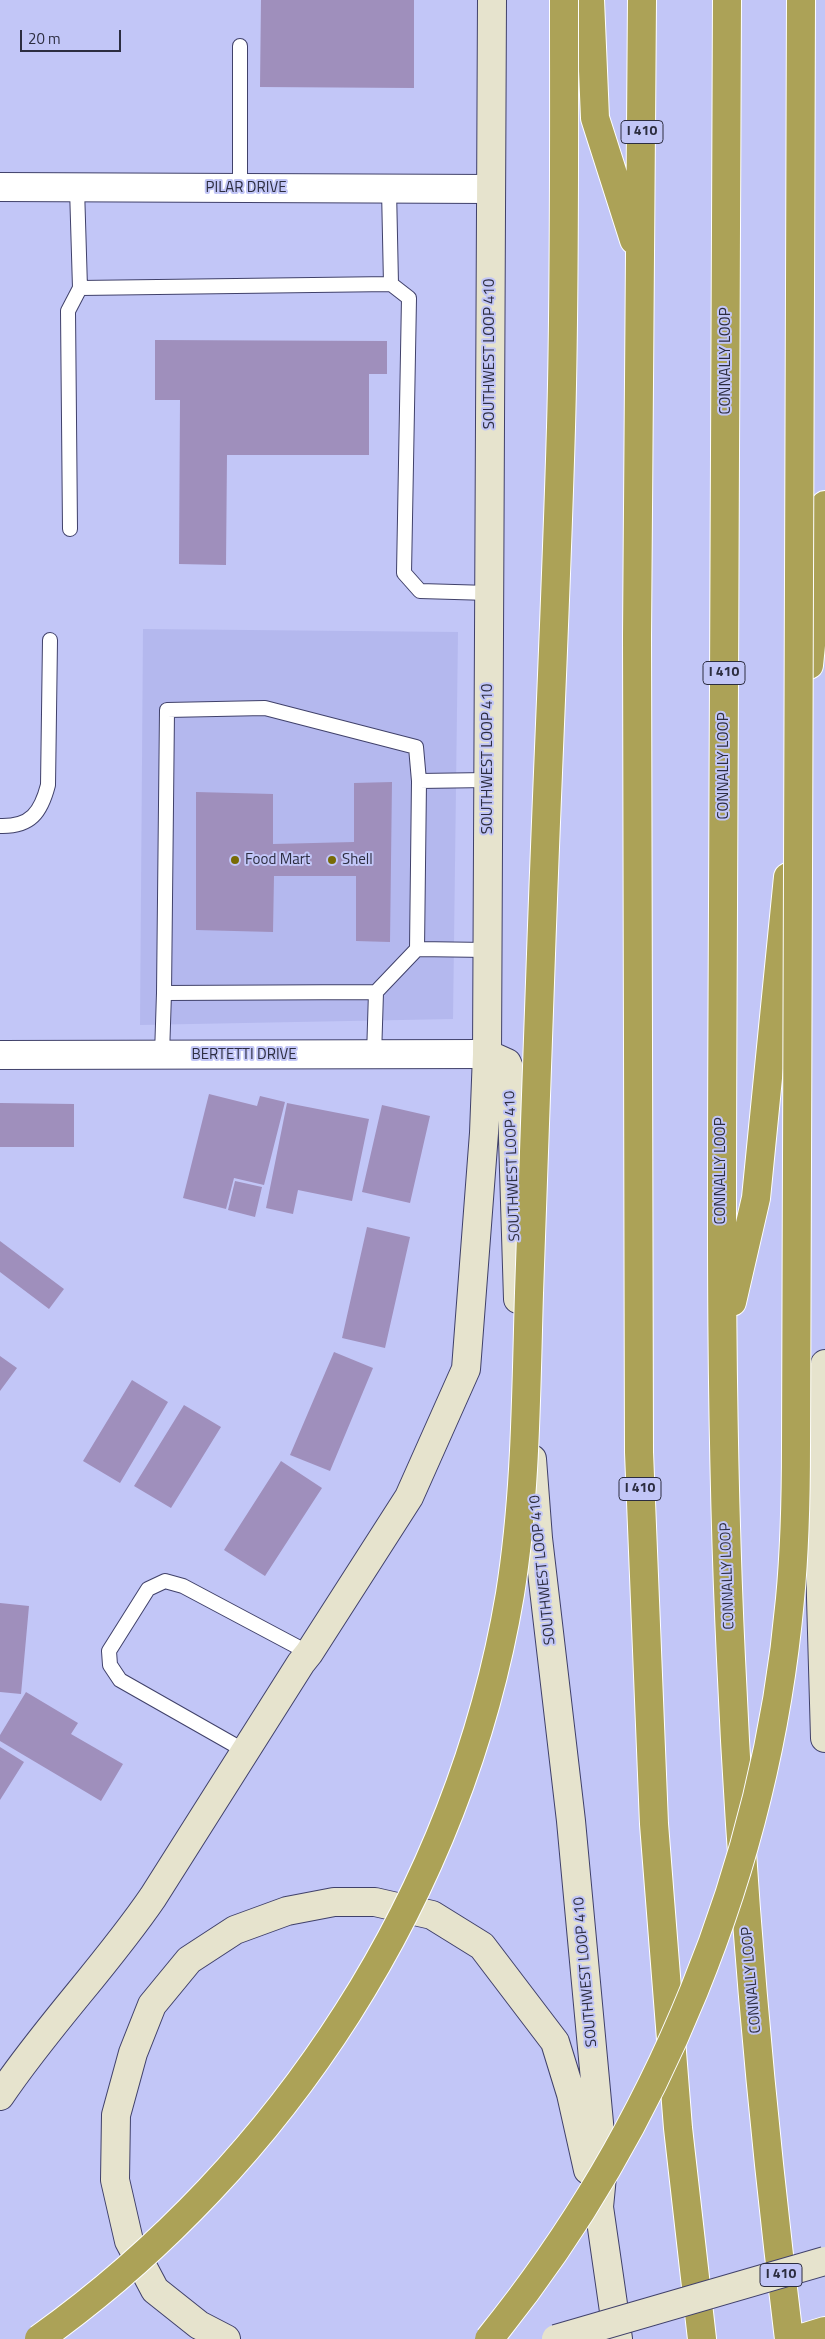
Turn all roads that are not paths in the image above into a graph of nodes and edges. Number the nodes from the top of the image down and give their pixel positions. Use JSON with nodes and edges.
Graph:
{"nodes":[{"id":1,"x":492,"y":0,"type":"edge"},
{"id":2,"x":564,"y":0,"type":"edge"},
{"id":3,"x":590,"y":0,"type":"edge"},
{"id":4,"x":642,"y":0,"type":"edge"},
{"id":5,"x":728,"y":0,"type":"edge"},
{"id":6,"x":801,"y":0,"type":"edge"},
{"id":7,"x":240,"y":46,"type":"dead end"},
{"id":8,"x":0,"y":187,"type":"edge"},
{"id":9,"x":77,"y":188,"type":"junction"},
{"id":10,"x":240,"y":188,"type":"junction"},
{"id":11,"x":389,"y":189,"type":"junction"},
{"id":12,"x":491,"y":189,"type":"junction"},
{"id":13,"x":641,"y":264,"type":"junction"},
{"id":14,"x":391,"y":284,"type":"junction"},
{"id":15,"x":80,"y":288,"type":"junction"},
{"id":16,"x":825,"y":505,"type":"edge"},
{"id":17,"x":70,"y":529,"type":"dead end"},
{"id":18,"x":489,"y":593,"type":"junction"},
{"id":19,"x":50,"y":640,"type":"dead end"},
{"id":20,"x":488,"y":780,"type":"junction"},
{"id":21,"x":419,"y":781,"type":"junction"},
{"id":22,"x":0,"y":826,"type":"edge"},
{"id":23,"x":417,"y":949,"type":"junction"},
{"id":24,"x":487,"y":950,"type":"junction"},
{"id":25,"x":376,"y":992,"type":"junction"},
{"id":26,"x":164,"y":993,"type":"junction"},
{"id":27,"x":487,"y":1054,"type":"junction"},
{"id":28,"x":0,"y":1055,"type":"edge"},
{"id":29,"x":162,"y":1055,"type":"junction"},
{"id":30,"x":374,"y":1056,"type":"junction"},
{"id":31,"x":722,"y":1346,"type":"junction"},
{"id":32,"x":825,"y":1364,"type":"edge"},
{"id":33,"x":309,"y":1653,"type":"junction"},
{"id":34,"x":825,"y":1738,"type":"edge"},
{"id":35,"x":245,"y":1751,"type":"junction"},
{"id":36,"x":0,"y":2096,"type":"edge"},
{"id":37,"x":599,"y":2207,"type":"junction"},
{"id":38,"x":825,"y":2261,"type":"edge"},
{"id":39,"x":825,"y":2332,"type":"edge"},
{"id":40,"x":39,"y":2339,"type":"edge"},
{"id":41,"x":226,"y":2339,"type":"edge"},
{"id":42,"x":489,"y":2339,"type":"edge"},
{"id":43,"x":556,"y":2339,"type":"edge"},
{"id":44,"x":618,"y":2339,"type":"edge"},
{"id":45,"x":702,"y":2339,"type":"edge"},
{"id":46,"x":789,"y":2339,"type":"edge"},
{"id":47,"x":799,"y":2339,"type":"edge"}],
"edges":[{"from":1,"to":12,"type":"main road","name":"SOUTHWEST LOOP 410"},
{"from":2,"to":40,"type":"highway","bridge":true},
{"from":3,"to":13,"type":"highway"},
{"from":4,"to":13,"type":"highway","number":"I 410"},
{"from":5,"to":31,"type":"highway","name":"CONNALLY LOOP","number":"I 410"},
{"from":6,"to":42,"type":"highway","bridge":true},
{"from":7,"to":10,"type":"lane"},
{"from":8,"to":9,"type":"street","name":"PILAR DRIVE"},
{"from":9,"to":10,"type":"street","name":"PILAR DRIVE"},
{"from":9,"to":15,"type":"lane"},
{"from":10,"to":11,"type":"street","name":"PILAR DRIVE"},
{"from":11,"to":12,"type":"street","name":"PILAR DRIVE"},
{"from":11,"to":14,"type":"lane"},
{"from":12,"to":18,"type":"main road","name":"SOUTHWEST LOOP 410"},
{"from":13,"to":45,"type":"highway","number":"I 410"},
{"from":14,"to":15,"type":"lane"},
{"from":14,"to":18,"type":"lane"},
{"from":15,"to":17,"type":"lane"},
{"from":16,"to":31,"type":"highway"},
{"from":18,"to":20,"type":"main road","name":"SOUTHWEST LOOP 410"},
{"from":19,"to":22,"type":"lane"},
{"from":20,"to":21,"type":"lane"},
{"from":20,"to":24,"type":"main road","name":"SOUTHWEST LOOP 410"},
{"from":21,"to":23,"type":"lane"},
{"from":21,"to":26,"type":"lane"},
{"from":23,"to":24,"type":"lane"},
{"from":23,"to":25,"type":"lane"},
{"from":24,"to":27,"type":"main road","name":"SOUTHWEST LOOP 410"},
{"from":25,"to":26,"type":"lane"},
{"from":25,"to":30,"type":"lane"},
{"from":26,"to":29,"type":"lane"},
{"from":27,"to":30,"type":"street","name":"BERTETTI DRIVE"},
{"from":27,"to":33,"type":"main road"},
{"from":27,"to":37,"type":"main road","name":"SOUTHWEST LOOP 410"},
{"from":28,"to":29,"type":"street","name":"BERTETTI DRIVE"},
{"from":29,"to":30,"type":"street","name":"BERTETTI DRIVE"},
{"from":31,"to":46,"type":"highway","name":"CONNALLY LOOP","number":"I 410"},
{"from":32,"to":34,"type":"main road"},
{"from":33,"to":35,"type":"main road"},
{"from":33,"to":35,"type":"lane"},
{"from":35,"to":36,"type":"main road"},
{"from":37,"to":41,"type":"main road"},
{"from":37,"to":44,"type":"main road","name":"SOUTHWEST LOOP 410"},
{"from":38,"to":43,"type":"main road","bridge":true},
{"from":39,"to":47,"type":"highway"}]}
